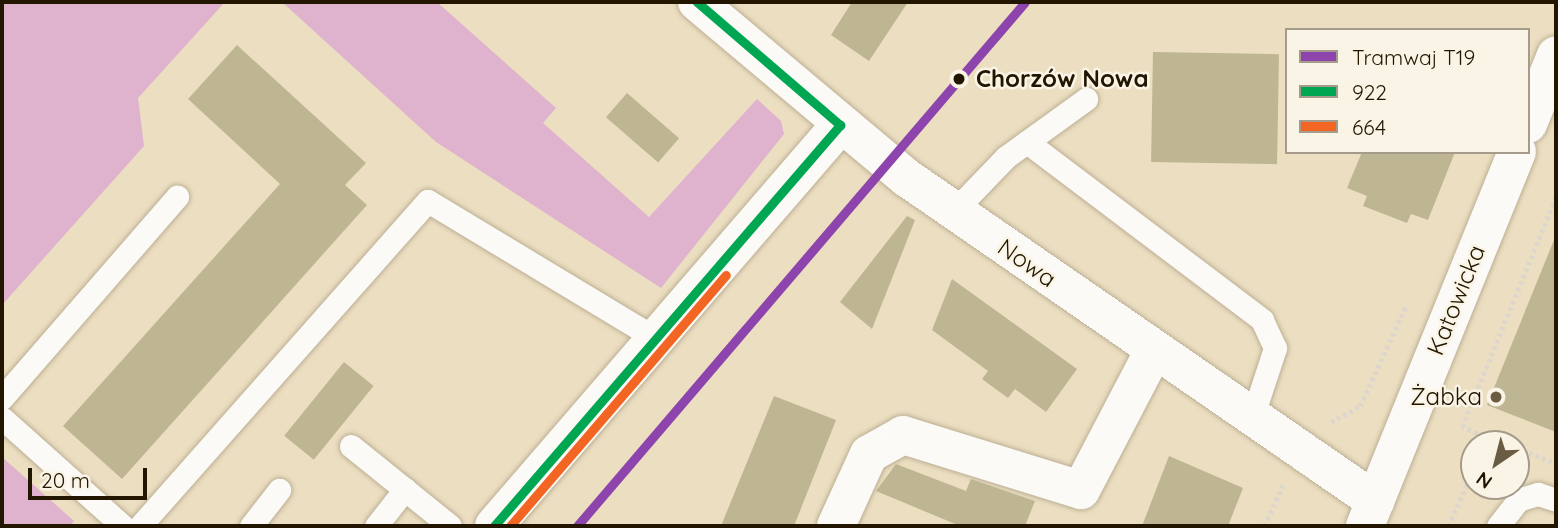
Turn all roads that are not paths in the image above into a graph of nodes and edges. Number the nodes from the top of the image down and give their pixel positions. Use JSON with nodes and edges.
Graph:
{"nodes":[{"id":1,"x":697,"y":2,"type":"edge"},
{"id":2,"x":1556,"y":55,"type":"edge"},
{"id":3,"x":1086,"y":99,"type":"dead end"},
{"id":4,"x":1530,"y":119,"type":"edge"},
{"id":5,"x":841,"y":125,"type":"junction"},
{"id":6,"x":1027,"y":142,"type":"junction"},
{"id":7,"x":1516,"y":154,"type":"edge"},
{"id":8,"x":177,"y":197,"type":"dead end"},
{"id":9,"x":954,"y":211,"type":"junction"},
{"id":10,"x":655,"y":338,"type":"junction"},
{"id":11,"x":1153,"y":352,"type":"junction"},
{"id":12,"x":2,"y":398,"type":"edge"},
{"id":13,"x":2,"y":418,"type":"edge"},
{"id":14,"x":1252,"y":418,"type":"junction"},
{"id":15,"x":351,"y":446,"type":"dead end"},
{"id":16,"x":405,"y":489,"type":"junction"},
{"id":17,"x":279,"y":490,"type":"dead end"},
{"id":18,"x":1556,"y":500,"type":"edge"},
{"id":19,"x":1370,"y":514,"type":"edge"},
{"id":20,"x":123,"y":526,"type":"edge"},
{"id":21,"x":140,"y":526,"type":"edge"},
{"id":22,"x":251,"y":526,"type":"edge"},
{"id":23,"x":376,"y":526,"type":"edge"},
{"id":24,"x":450,"y":526,"type":"edge"},
{"id":25,"x":494,"y":526,"type":"edge"},
{"id":26,"x":836,"y":526,"type":"edge"},
{"id":27,"x":1499,"y":526,"type":"edge"}],
"edges":[{"from":1,"to":5,"type":"street","name":"Nowa"},
{"from":2,"to":4,"type":"street"},
{"from":3,"to":6,"type":"lane"},
{"from":5,"to":9,"type":"street","name":"Nowa"},
{"from":5,"to":10,"type":"street"},
{"from":6,"to":9,"type":"lane"},
{"from":6,"to":14,"type":"lane"},
{"from":7,"to":19,"type":"street","name":"Katowicka"},
{"from":8,"to":12,"type":"lane"},
{"from":9,"to":11,"type":"street","name":"Nowa"},
{"from":10,"to":21,"type":"lane"},
{"from":10,"to":25,"type":"street"},
{"from":11,"to":14,"type":"street","name":"Nowa"},
{"from":11,"to":26,"type":"street"},
{"from":13,"to":20,"type":"lane"},
{"from":14,"to":19,"type":"street","name":"Nowa"},
{"from":15,"to":16,"type":"lane"},
{"from":16,"to":23,"type":"lane"},
{"from":16,"to":24,"type":"lane"},
{"from":17,"to":22,"type":"lane"},
{"from":18,"to":27,"type":"lane"}]}
